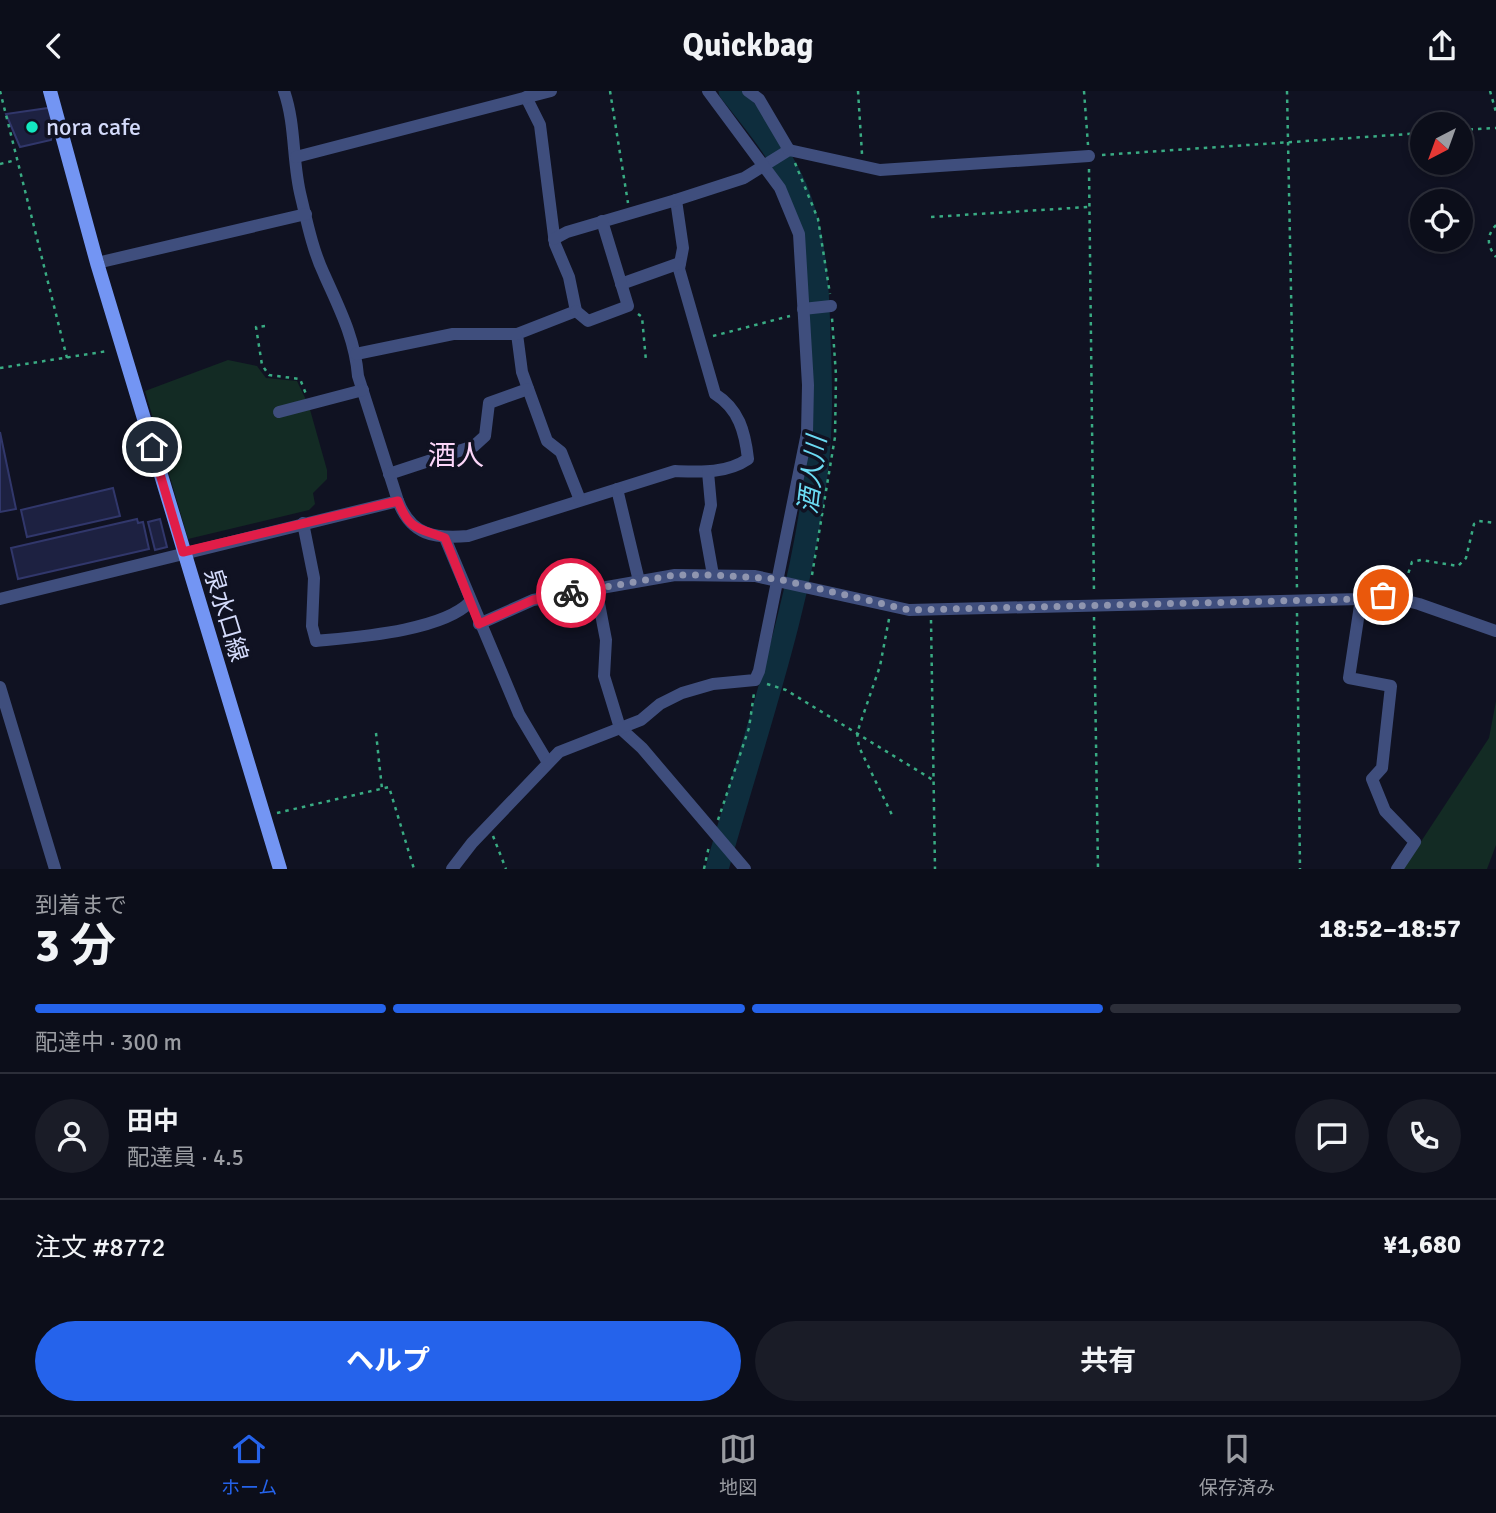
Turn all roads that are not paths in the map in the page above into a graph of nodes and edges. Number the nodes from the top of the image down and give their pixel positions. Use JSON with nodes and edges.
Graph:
{"nodes":[{"id":1,"x":50,"y":91,"type":"edge"},
{"id":2,"x":284,"y":91,"type":"edge"},
{"id":3,"x":551,"y":91,"type":"edge"},
{"id":4,"x":708,"y":91,"type":"edge"},
{"id":5,"x":748,"y":91,"type":"edge"},
{"id":6,"x":526,"y":97,"type":"junction"},
{"id":7,"x":789,"y":150,"type":"junction"},
{"id":8,"x":1088,"y":156,"type":"road end"},
{"id":9,"x":296,"y":157,"type":"junction"},
{"id":10,"x":762,"y":166,"type":"junction"},
{"id":11,"x":676,"y":200,"type":"junction"},
{"id":12,"x":306,"y":214,"type":"junction"},
{"id":13,"x":602,"y":221,"type":"junction"},
{"id":14,"x":554,"y":239,"type":"junction"},
{"id":15,"x":97,"y":263,"type":"junction"},
{"id":16,"x":680,"y":263,"type":"junction"},
{"id":17,"x":621,"y":284,"type":"junction"},
{"id":18,"x":831,"y":306,"type":"road end"},
{"id":19,"x":803,"y":309,"type":"junction"},
{"id":20,"x":576,"y":311,"type":"junction"},
{"id":21,"x":517,"y":334,"type":"junction"},
{"id":22,"x":356,"y":354,"type":"junction"},
{"id":23,"x":528,"y":389,"type":"junction"},
{"id":24,"x":363,"y":390,"type":"junction"},
{"id":25,"x":279,"y":412,"type":"dead end"},
{"id":26,"x":708,"y":472,"type":"junction"},
{"id":27,"x":389,"y":474,"type":"junction"},
{"id":28,"x":617,"y":489,"type":"junction"},
{"id":29,"x":580,"y":500,"type":"junction"},
{"id":30,"x":398,"y":501,"type":"junction"},
{"id":31,"x":303,"y":523,"type":"junction"},
{"id":32,"x":445,"y":538,"type":"junction"},
{"id":33,"x":183,"y":552,"type":"junction"},
{"id":34,"x":713,"y":575,"type":"junction"},
{"id":35,"x":778,"y":579,"type":"junction"},
{"id":36,"x":639,"y":581,"type":"junction"},
{"id":37,"x":596,"y":588,"type":"junction"},
{"id":38,"x":0,"y":599,"type":"edge"},
{"id":39,"x":1360,"y":599,"type":"junction"},
{"id":40,"x":470,"y":602,"type":"junction"},
{"id":41,"x":479,"y":624,"type":"junction"},
{"id":42,"x":1496,"y":631,"type":"edge"},
{"id":43,"x":0,"y":687,"type":"edge"},
{"id":44,"x":620,"y":729,"type":"junction"},
{"id":45,"x":547,"y":761,"type":"junction"},
{"id":46,"x":55,"y":869,"type":"edge"},
{"id":47,"x":280,"y":869,"type":"edge"},
{"id":48,"x":452,"y":869,"type":"edge"},
{"id":49,"x":745,"y":869,"type":"edge"},
{"id":50,"x":1397,"y":869,"type":"edge"}],
"edges":[{"from":1,"to":15,"type":"main road","name":"泉水口線"},
{"from":2,"to":9,"type":"street"},
{"from":3,"to":6,"type":"street"},
{"from":4,"to":10,"type":"street"},
{"from":5,"to":7,"type":"street"},
{"from":6,"to":9,"type":"street"},
{"from":6,"to":14,"type":"street"},
{"from":7,"to":8,"type":"street"},
{"from":7,"to":10,"type":"street"},
{"from":9,"to":12,"type":"street"},
{"from":10,"to":11,"type":"street"},
{"from":10,"to":19,"type":"street"},
{"from":11,"to":13,"type":"street"},
{"from":11,"to":16,"type":"street"},
{"from":12,"to":15,"type":"street"},
{"from":12,"to":22,"type":"street"},
{"from":13,"to":14,"type":"street"},
{"from":13,"to":17,"type":"street"},
{"from":14,"to":20,"type":"street"},
{"from":15,"to":33,"type":"main road","name":"泉水口線"},
{"from":16,"to":17,"type":"street"},
{"from":16,"to":26,"type":"street"},
{"from":17,"to":20,"type":"street"},
{"from":18,"to":19,"type":"street"},
{"from":19,"to":35,"type":"street"},
{"from":20,"to":21,"type":"street"},
{"from":21,"to":22,"type":"street"},
{"from":21,"to":23,"type":"street"},
{"from":22,"to":24,"type":"street"},
{"from":23,"to":27,"type":"street"},
{"from":23,"to":29,"type":"street"},
{"from":24,"to":25,"type":"street"},
{"from":24,"to":27,"type":"street"},
{"from":26,"to":28,"type":"street"},
{"from":26,"to":34,"type":"street"},
{"from":27,"to":30,"type":"street"},
{"from":28,"to":29,"type":"street"},
{"from":28,"to":36,"type":"street"},
{"from":29,"to":32,"type":"street"},
{"from":30,"to":31,"type":"street"},
{"from":30,"to":32,"type":"street"},
{"from":31,"to":33,"type":"street"},
{"from":31,"to":40,"type":"street"},
{"from":32,"to":40,"type":"street"},
{"from":33,"to":38,"type":"street"},
{"from":33,"to":47,"type":"main road","name":"泉水口線"},
{"from":34,"to":35,"type":"street"},
{"from":34,"to":36,"type":"street"},
{"from":35,"to":39,"type":"street"},
{"from":35,"to":44,"type":"street"},
{"from":36,"to":37,"type":"street"},
{"from":37,"to":41,"type":"street"},
{"from":37,"to":44,"type":"street"},
{"from":39,"to":42,"type":"street"},
{"from":39,"to":50,"type":"street"},
{"from":40,"to":41,"type":"street"},
{"from":41,"to":45,"type":"street"},
{"from":43,"to":46,"type":"street"},
{"from":44,"to":45,"type":"street"},
{"from":44,"to":49,"type":"street"},
{"from":45,"to":48,"type":"street"}]}
